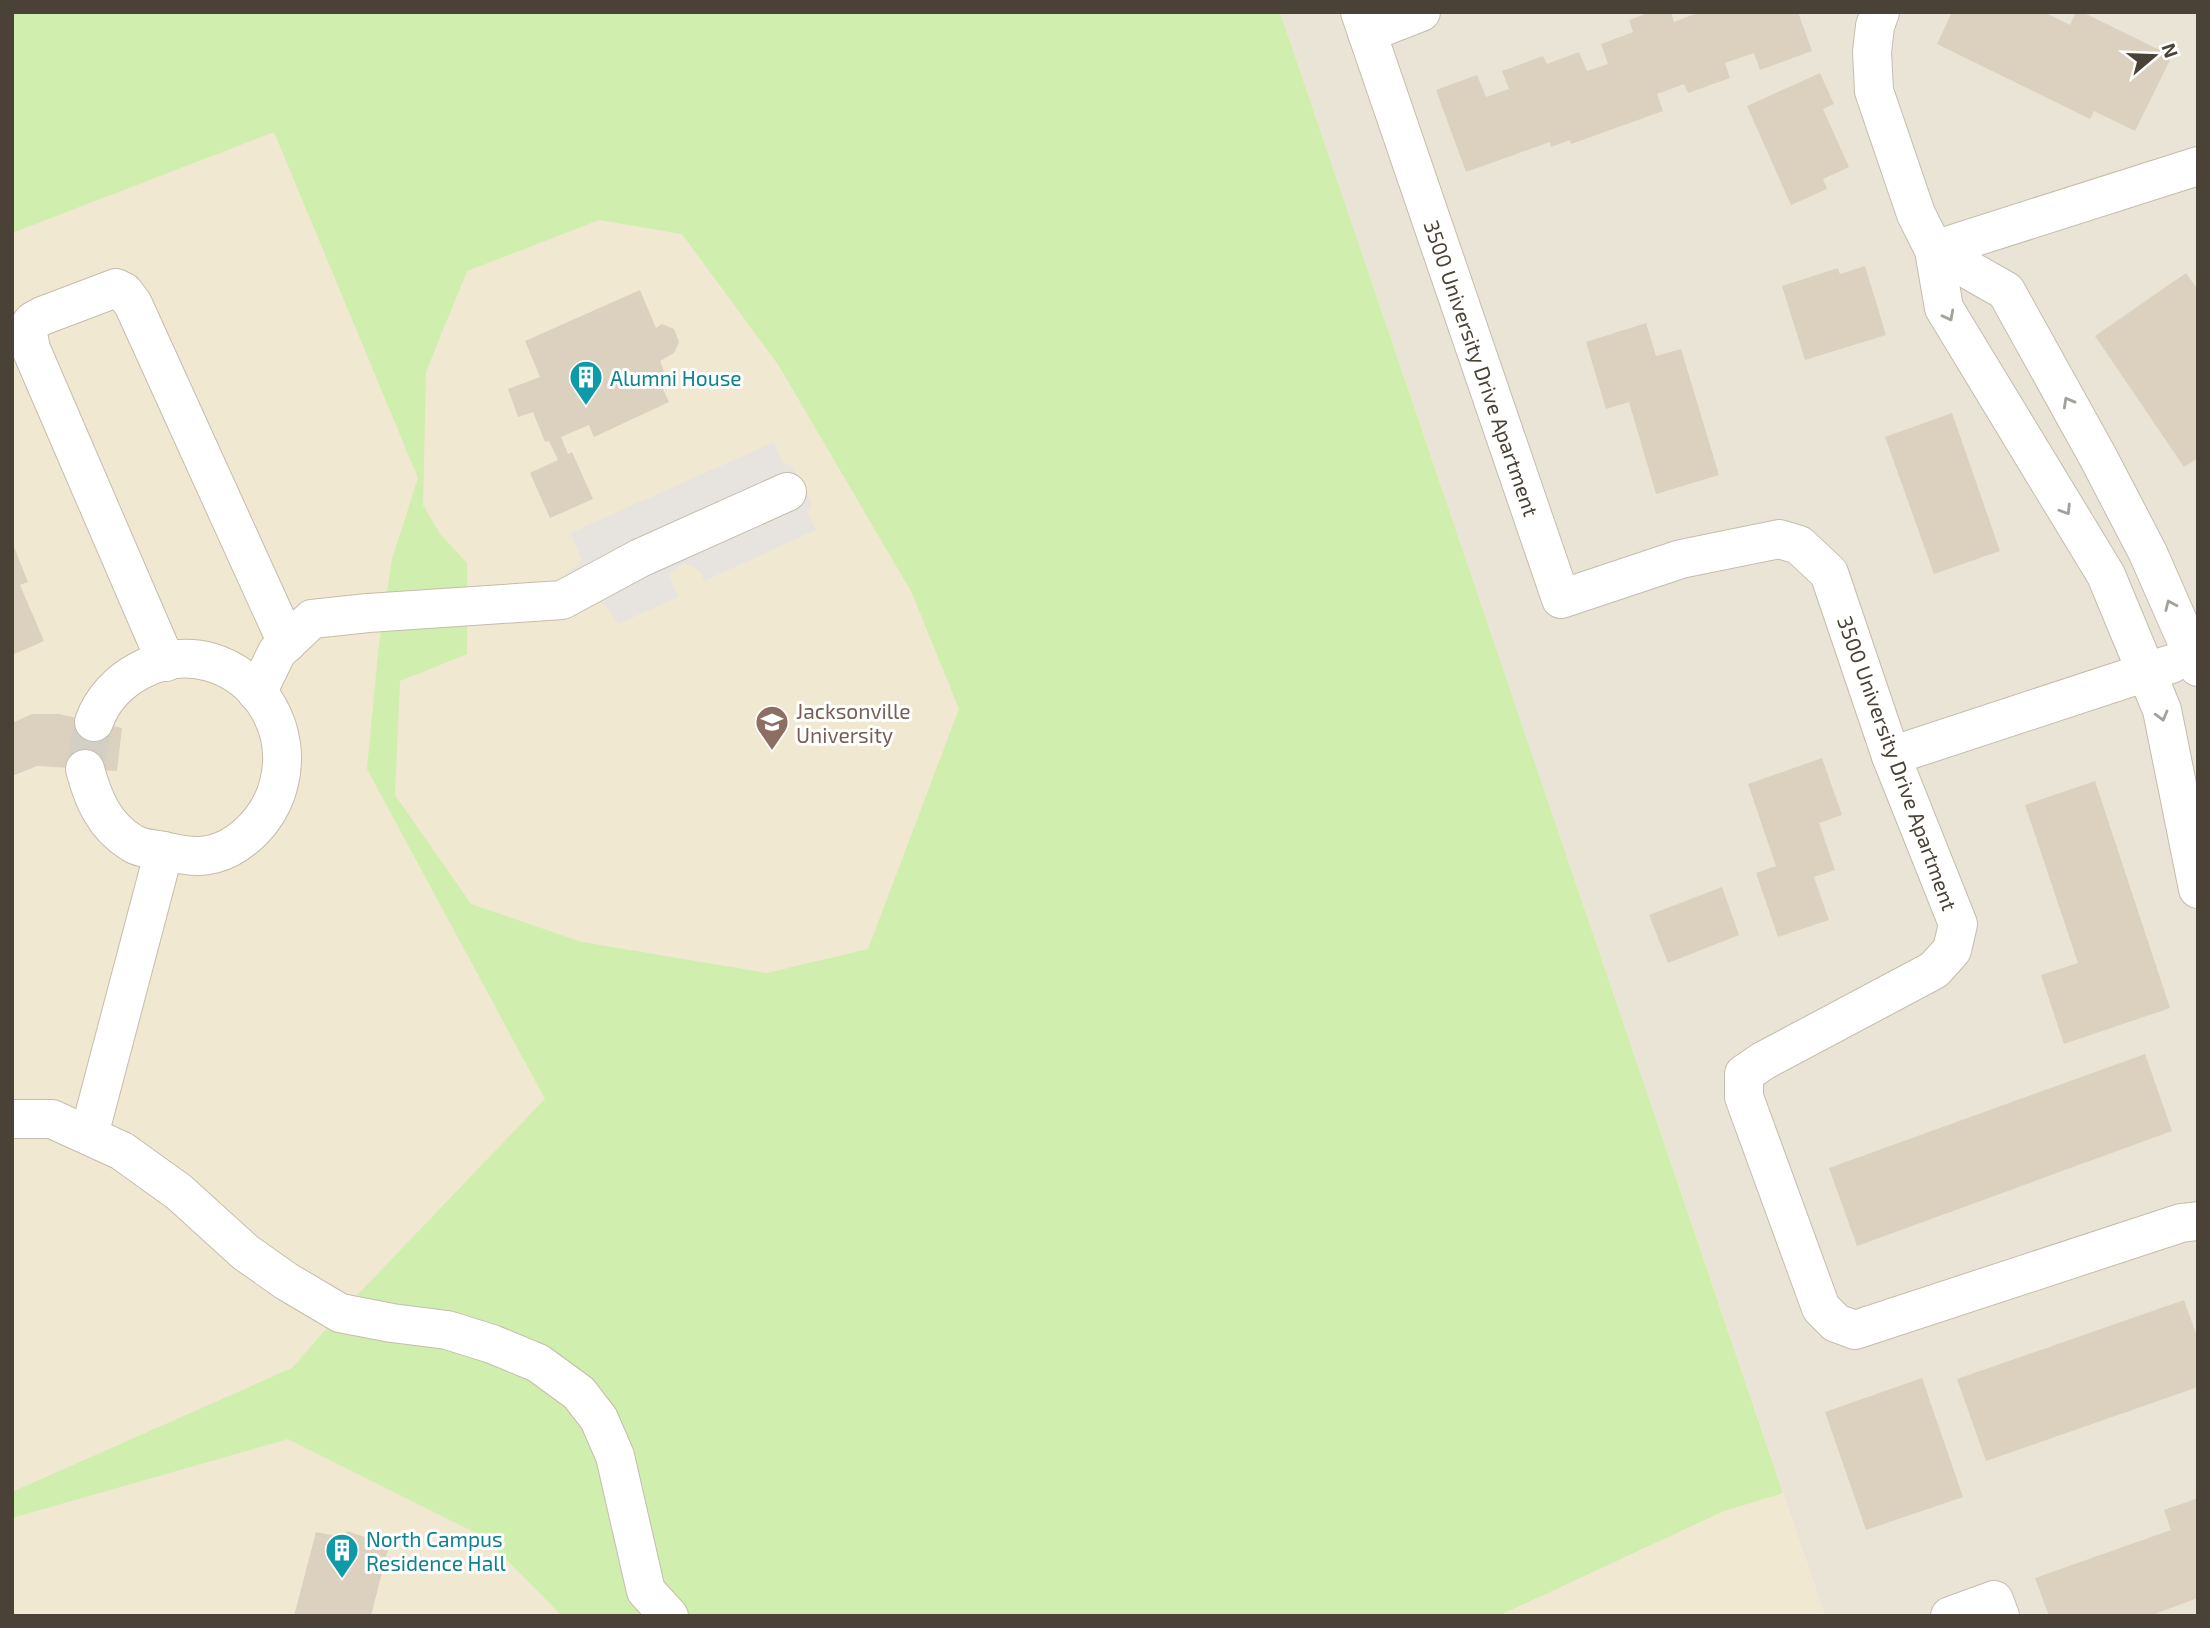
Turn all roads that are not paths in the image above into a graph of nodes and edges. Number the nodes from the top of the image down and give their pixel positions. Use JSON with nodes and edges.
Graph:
{"nodes":[{"id":1,"x":1421,"y":12,"type":"edge"},
{"id":2,"x":1880,"y":12,"type":"edge"},
{"id":3,"x":1363,"y":22,"type":"edge"},
{"id":4,"x":2198,"y":166,"type":"edge"},
{"id":5,"x":1934,"y":250,"type":"junction"},
{"id":6,"x":787,"y":492,"type":"dead end"},
{"id":7,"x":287,"y":643,"type":"junction"},
{"id":8,"x":166,"y":662,"type":"junction"},
{"id":9,"x":2195,"y":662,"type":"edge"},
{"id":10,"x":2146,"y":672,"type":"junction"},
{"id":11,"x":257,"y":693,"type":"junction"},
{"id":12,"x":94,"y":722,"type":"tunnel mouth"},
{"id":13,"x":1891,"y":756,"type":"junction"},
{"id":14,"x":86,"y":769,"type":"tunnel mouth"},
{"id":15,"x":164,"y":851,"type":"junction"},
{"id":16,"x":2198,"y":889,"type":"edge"},
{"id":17,"x":12,"y":1119,"type":"edge"},
{"id":18,"x":89,"y":1135,"type":"junction"},
{"id":19,"x":2197,"y":1210,"type":"edge"},
{"id":20,"x":669,"y":1616,"type":"edge"},
{"id":21,"x":1950,"y":1616,"type":"edge"},
{"id":22,"x":2000,"y":1616,"type":"edge"}],
"edges":[{"from":1,"to":3,"type":"street","name":"3500 University Drive Apartment"},
{"from":2,"to":5,"type":"street"},
{"from":3,"to":13,"type":"street","name":"3500 University Drive Apartment"},
{"from":4,"to":5,"type":"street"},
{"from":9,"to":5,"type":"street","one_way":true},
{"from":5,"to":10,"type":"street","one_way":true},
{"from":6,"to":7,"type":"street"},
{"from":7,"to":8,"type":"street"},
{"from":7,"to":11,"type":"street"},
{"from":8,"to":11,"type":"street"},
{"from":8,"to":12,"type":"street"},
{"from":9,"to":10,"type":"street"},
{"from":10,"to":13,"type":"street"},
{"from":10,"to":16,"type":"street","one_way":true},
{"from":11,"to":15,"type":"street"},
{"from":13,"to":19,"type":"street","name":"3500 University Drive Apartment"},
{"from":14,"to":15,"type":"street"},
{"from":15,"to":18,"type":"street"},
{"from":17,"to":18,"type":"street"},
{"from":18,"to":20,"type":"street"},
{"from":21,"to":22,"type":"street"}]}
